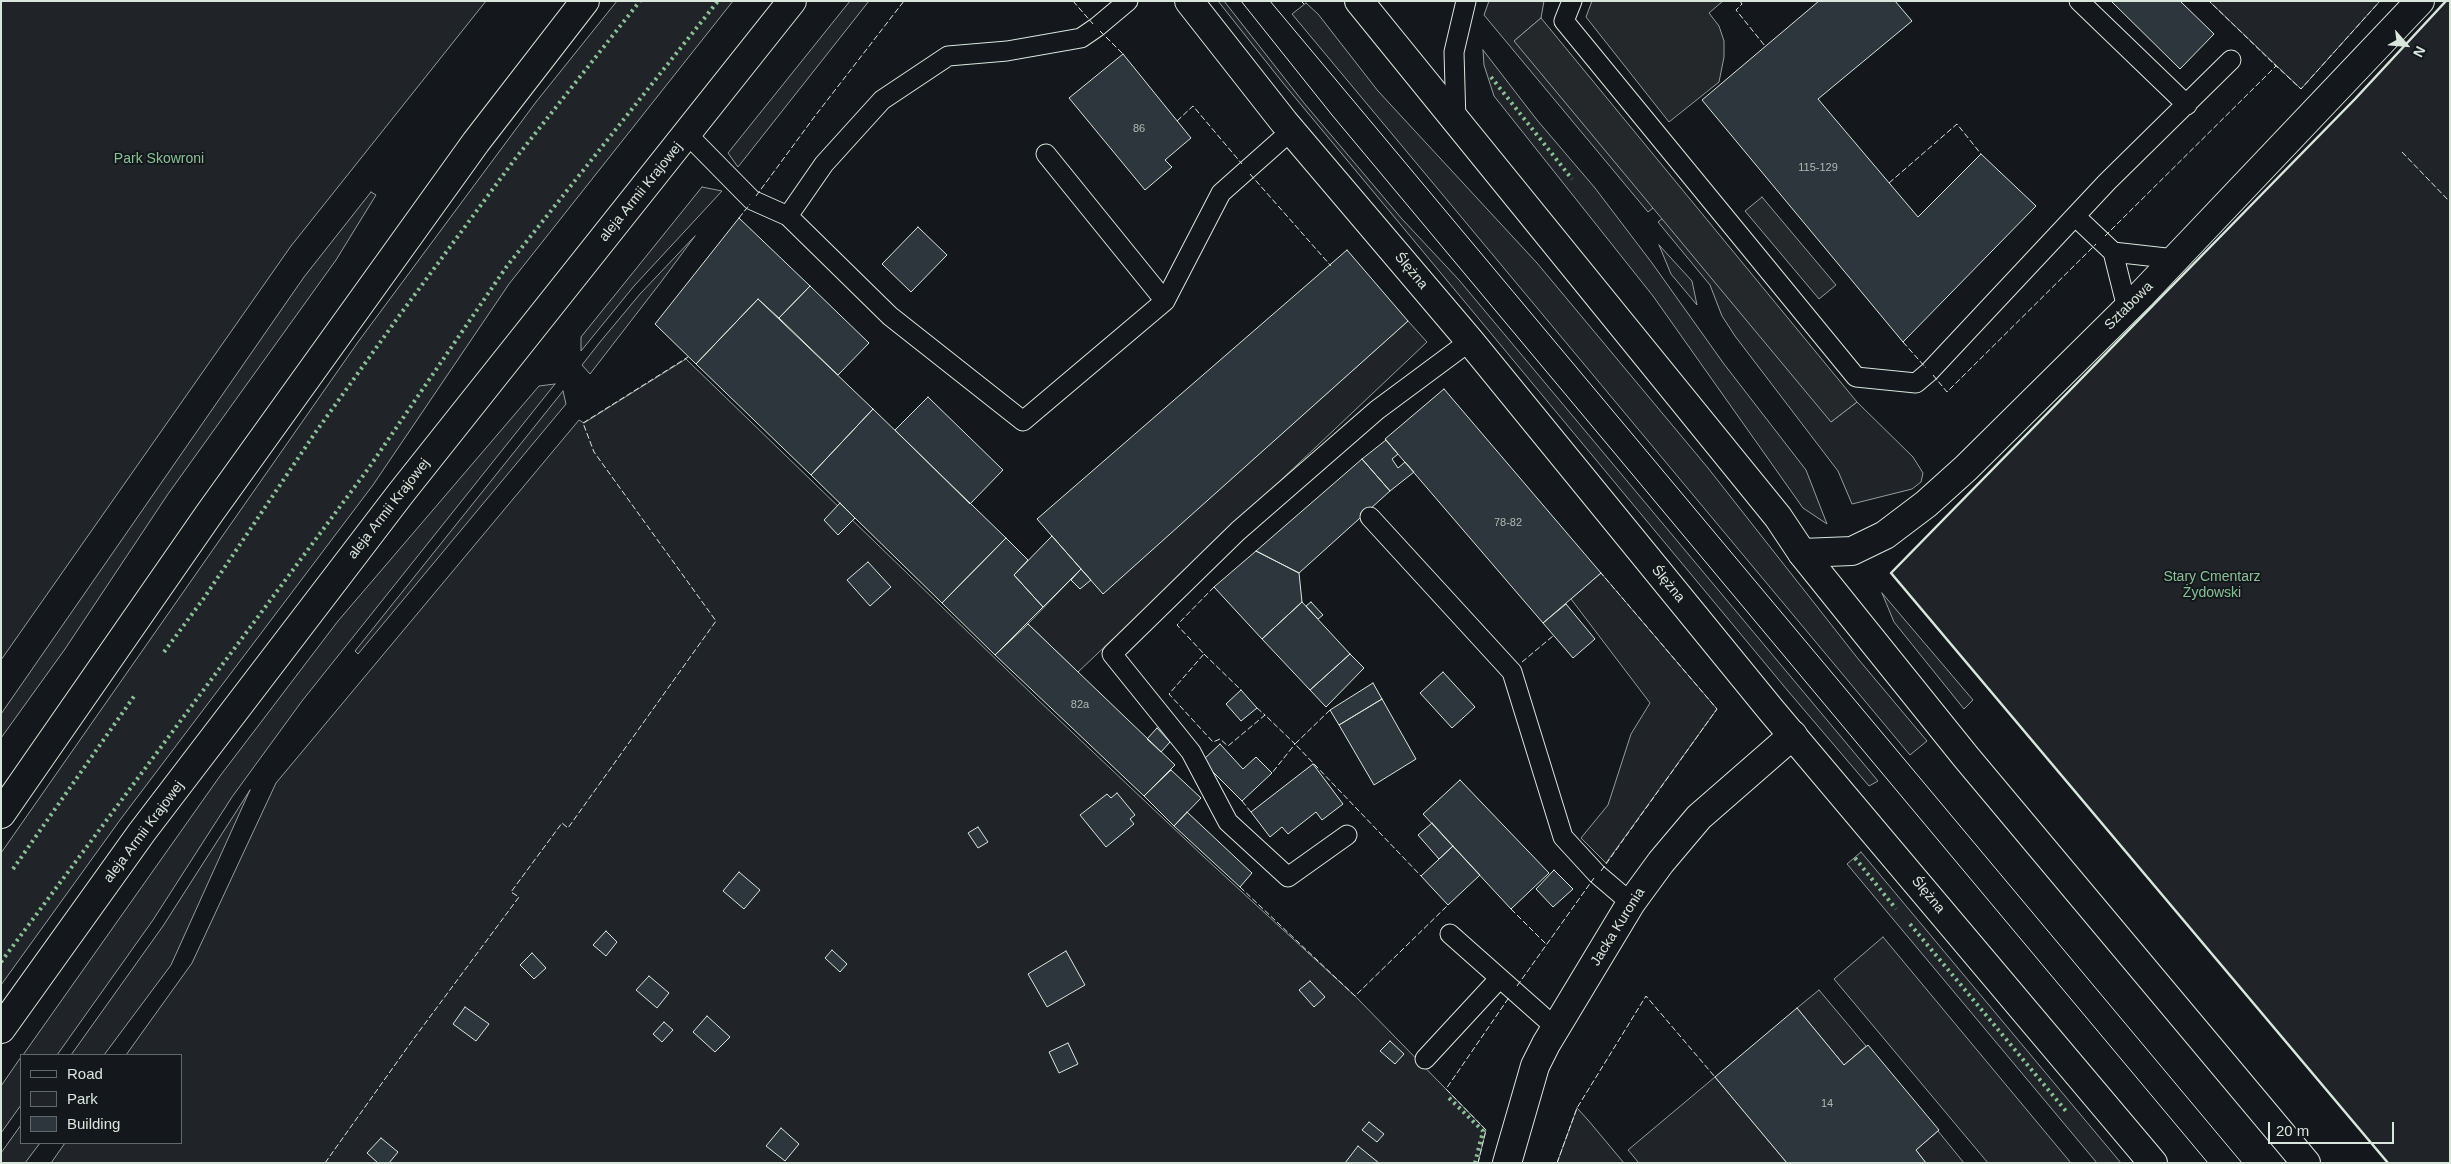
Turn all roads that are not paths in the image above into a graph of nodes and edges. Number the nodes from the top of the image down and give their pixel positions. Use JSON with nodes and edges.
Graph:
{"nodes":[{"id":1,"x":585,"y":1,"type":"edge"},
{"id":2,"x":792,"y":1,"type":"edge"},
{"id":3,"x":1128,"y":1,"type":"edge"},
{"id":4,"x":1189,"y":1,"type":"edge"},
{"id":5,"x":1359,"y":1,"type":"edge"},
{"id":6,"x":1466,"y":1,"type":"edge"},
{"id":7,"x":1572,"y":1,"type":"edge"},
{"id":8,"x":2079,"y":1,"type":"edge"},
{"id":9,"x":2420,"y":1,"type":"edge"},
{"id":10,"x":2231,"y":60,"type":"dead end"},
{"id":11,"x":2187,"y":105,"type":"junction"},
{"id":12,"x":1456,"y":122,"type":"junction"},
{"id":13,"x":1292,"y":130,"type":"junction"},
{"id":14,"x":686,"y":134,"type":"junction"},
{"id":15,"x":1046,"y":154,"type":"dead end"},
{"id":16,"x":788,"y":216,"type":"junction"},
{"id":17,"x":2076,"y":217,"type":"junction"},
{"id":18,"x":2113,"y":252,"type":"junction"},
{"id":19,"x":2174,"y":259,"type":"junction"},
{"id":20,"x":1165,"y":301,"type":"junction"},
{"id":21,"x":2127,"y":308,"type":"junction"},
{"id":22,"x":1470,"y":341,"type":"junction"},
{"id":23,"x":1370,"y":516,"type":"dead end"},
{"id":24,"x":1802,"y":553,"type":"junction"},
{"id":25,"x":1793,"y":735,"type":"junction"},
{"id":26,"x":1,"y":814,"type":"edge"},
{"id":27,"x":1347,"y":835,"type":"dead end"},
{"id":28,"x":1631,"y":903,"type":"junction"},
{"id":29,"x":1450,"y":934,"type":"dead end"},
{"id":30,"x":1499,"y":979,"type":"junction"},
{"id":31,"x":1556,"y":1028,"type":"junction"},
{"id":32,"x":1,"y":1029,"type":"edge"},
{"id":33,"x":1426,"y":1059,"type":"dead end"},
{"id":34,"x":1507,"y":1163,"type":"edge"},
{"id":35,"x":2153,"y":1163,"type":"edge"},
{"id":36,"x":2306,"y":1163,"type":"edge"}],
"edges":[{"from":1,"to":26,"type":"main road"},
{"from":2,"to":14,"type":"main road","name":"aleja Armii Krajowej"},
{"from":3,"to":16,"type":"lane"},
{"from":4,"to":13,"type":"main road","name":"Ślężna"},
{"from":5,"to":12,"type":"main road"},
{"from":6,"to":12,"type":"lane"},
{"from":7,"to":17,"type":"lane"},
{"from":8,"to":11,"type":"lane"},
{"from":9,"to":19,"type":"main road","name":"Sztabowa"},
{"from":10,"to":11,"type":"lane"},
{"from":11,"to":17,"type":"lane"},
{"from":12,"to":24,"type":"main road"},
{"from":13,"to":20,"type":"lane"},
{"from":13,"to":22,"type":"main road","name":"Ślężna"},
{"from":14,"to":16,"type":"lane"},
{"from":14,"to":32,"type":"main road","name":"aleja Armii Krajowej"},
{"from":15,"to":20,"type":"lane"},
{"from":16,"to":20,"type":"lane"},
{"from":17,"to":18,"type":"lane"},
{"from":18,"to":19,"type":"lane"},
{"from":18,"to":21,"type":"lane"},
{"from":19,"to":21,"type":"main road","name":"Sztabowa"},
{"from":21,"to":24,"type":"main road","name":"Sztabowa"},
{"from":22,"to":25,"type":"main road","name":"Ślężna"},
{"from":22,"to":27,"type":"lane"},
{"from":23,"to":28,"type":"lane"},
{"from":24,"to":36,"type":"main road"},
{"from":25,"to":28,"type":"main road","name":"Jacka Kuronia"},
{"from":25,"to":35,"type":"main road","name":"Ślężna"},
{"from":28,"to":31,"type":"main road","name":"Jacka Kuronia"},
{"from":29,"to":30,"type":"lane"},
{"from":30,"to":31,"type":"lane"},
{"from":30,"to":33,"type":"lane"},
{"from":31,"to":34,"type":"main road","name":"Jacka Kuronia"}]}
